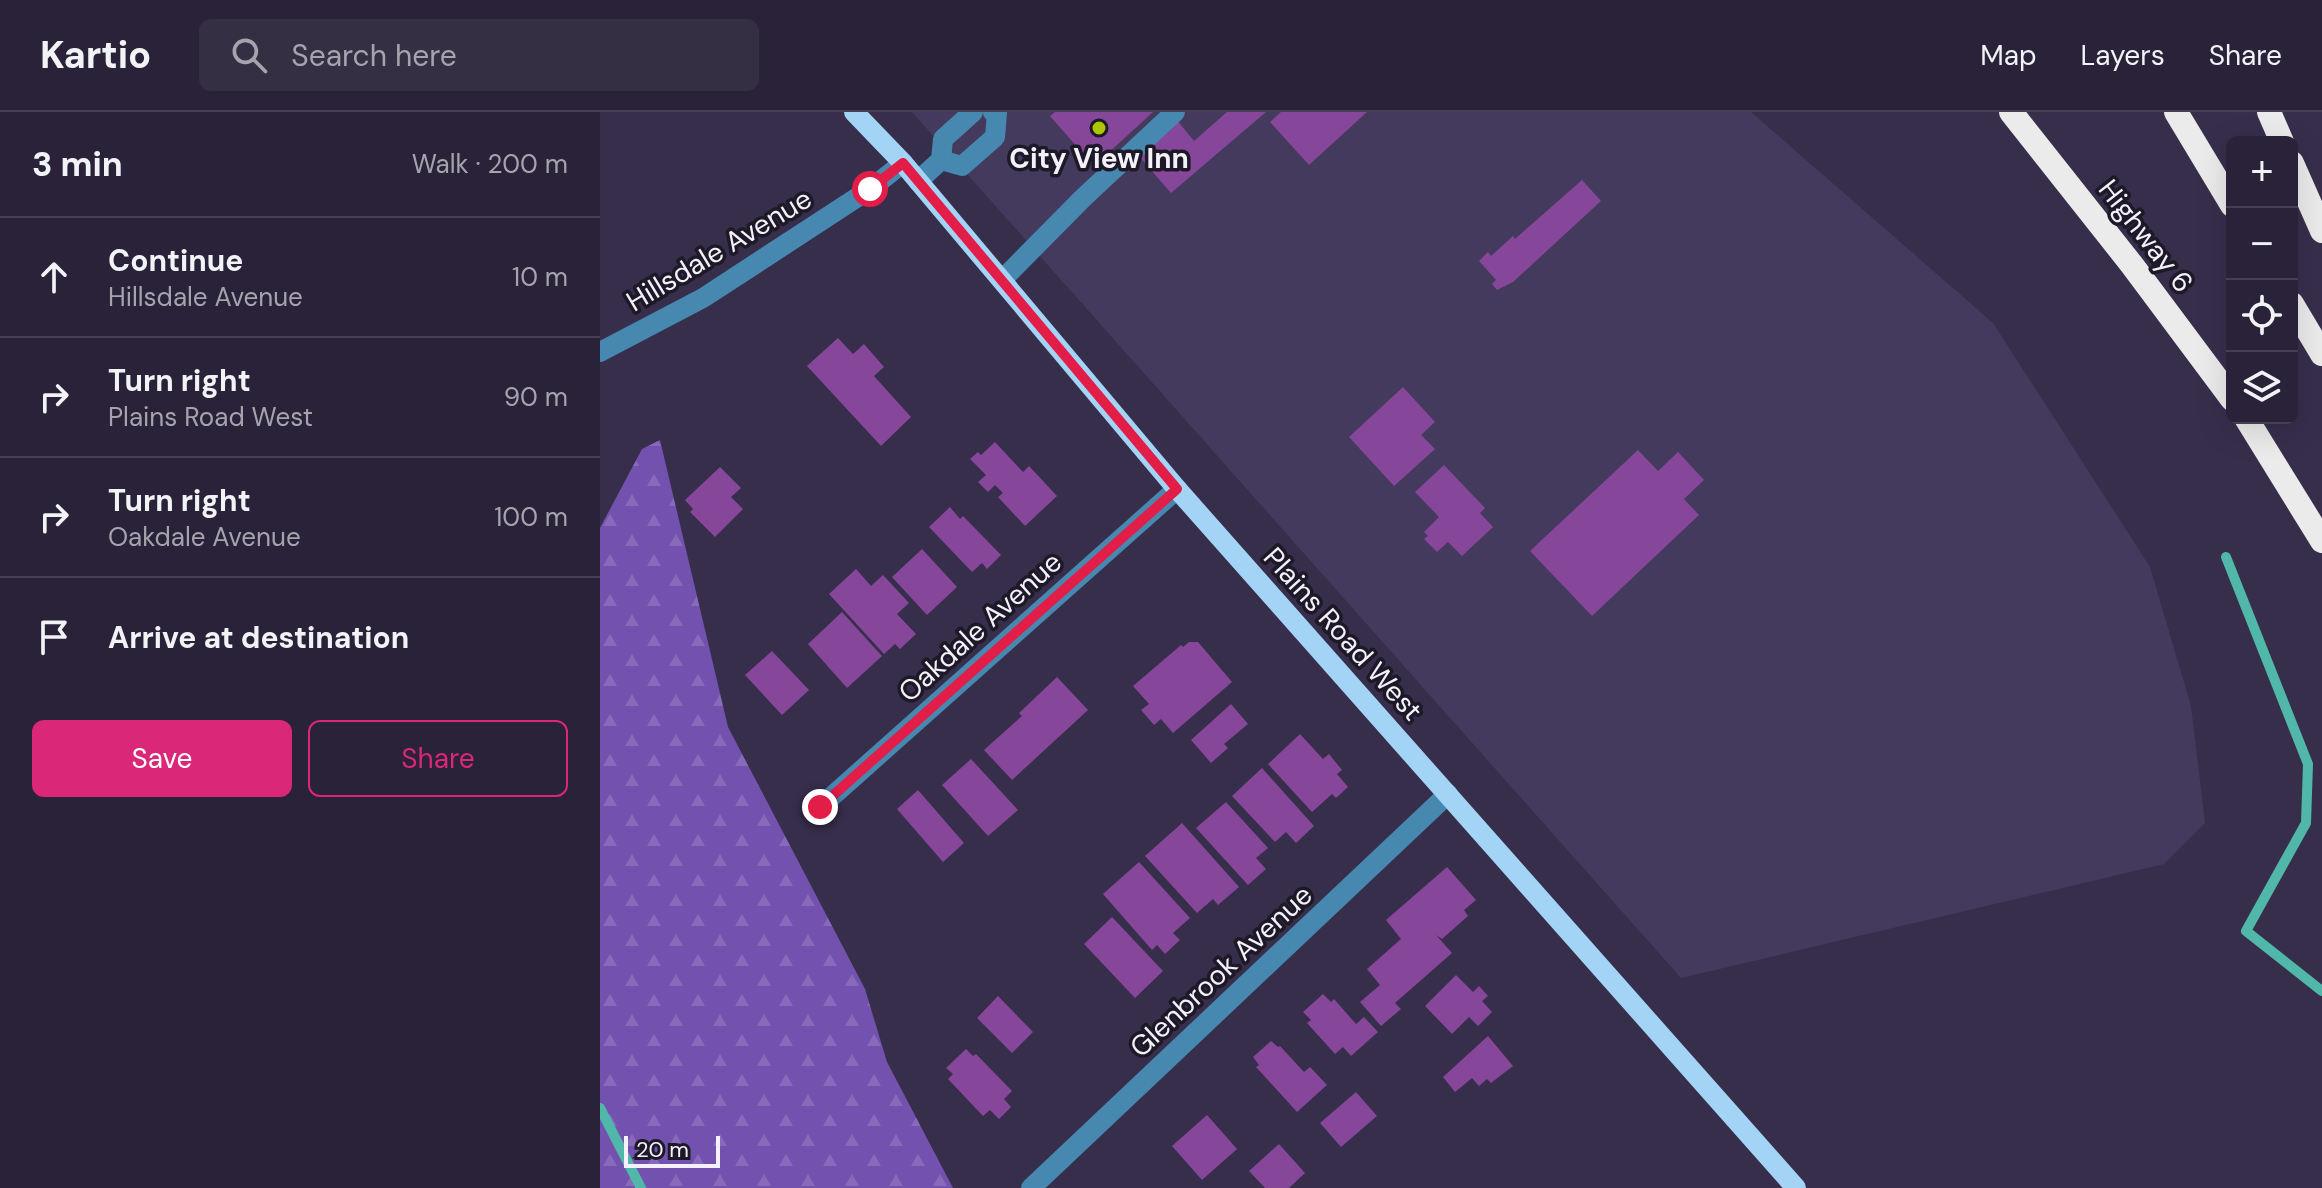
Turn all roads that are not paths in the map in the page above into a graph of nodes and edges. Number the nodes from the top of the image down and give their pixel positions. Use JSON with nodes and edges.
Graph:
{"nodes":[{"id":1,"x":854,"y":112,"type":"edge"},
{"id":2,"x":973,"y":112,"type":"edge"},
{"id":3,"x":996,"y":112,"type":"edge"},
{"id":4,"x":1175,"y":112,"type":"edge"},
{"id":5,"x":2011,"y":112,"type":"edge"},
{"id":6,"x":2176,"y":112,"type":"edge"},
{"id":7,"x":2269,"y":112,"type":"edge"},
{"id":8,"x":2279,"y":136,"type":"edge"},
{"id":9,"x":941,"y":160,"type":"junction"},
{"id":10,"x":903,"y":163,"type":"junction"},
{"id":11,"x":2298,"y":177,"type":"edge"},
{"id":12,"x":918,"y":181,"type":"junction"},
{"id":13,"x":2226,"y":195,"type":"edge"},
{"id":14,"x":2322,"y":231,"type":"edge"},
{"id":15,"x":1002,"y":280,"type":"junction"},
{"id":16,"x":2298,"y":314,"type":"edge"},
{"id":17,"x":600,"y":352,"type":"edge"},
{"id":18,"x":2322,"y":354,"type":"edge"},
{"id":19,"x":2226,"y":391,"type":"edge"},
{"id":20,"x":2250,"y":424,"type":"edge"},
{"id":21,"x":1177,"y":489,"type":"junction"},
{"id":22,"x":2322,"y":541,"type":"edge"},
{"id":23,"x":1448,"y":794,"type":"junction"},
{"id":24,"x":820,"y":807,"type":"dead end"},
{"id":25,"x":1031,"y":1188,"type":"edge"},
{"id":26,"x":1796,"y":1188,"type":"edge"}],
"edges":[{"from":1,"to":10,"type":"main road","name":"Plains Road West"},
{"from":2,"to":9,"type":"street"},
{"from":3,"to":9,"type":"street"},
{"from":4,"to":15,"type":"street"},
{"from":5,"to":19,"type":"highway","name":"Highway 6"},
{"from":6,"to":13,"type":"highway"},
{"from":7,"to":8,"type":"highway"},
{"from":9,"to":12,"type":"street"},
{"from":10,"to":12,"type":"main road","name":"Plains Road West"},
{"from":10,"to":17,"type":"street","name":"Hillsdale Avenue"},
{"from":11,"to":14,"type":"highway"},
{"from":12,"to":15,"type":"main road","name":"Plains Road West"},
{"from":15,"to":21,"type":"main road","name":"Plains Road West"},
{"from":16,"to":18,"type":"highway"},
{"from":20,"to":22,"type":"highway"},
{"from":21,"to":23,"type":"main road","name":"Plains Road West"},
{"from":21,"to":24,"type":"street","name":"Oakdale Avenue"},
{"from":23,"to":25,"type":"street","name":"Glenbrook Avenue"},
{"from":23,"to":26,"type":"main road","name":"Plains Road West"}]}
